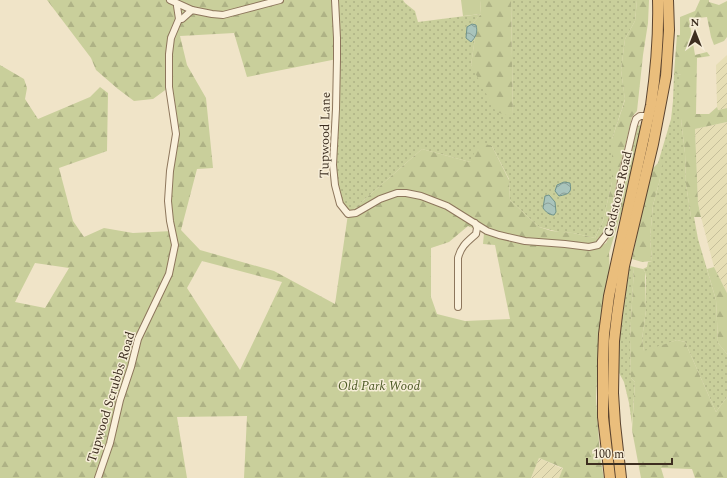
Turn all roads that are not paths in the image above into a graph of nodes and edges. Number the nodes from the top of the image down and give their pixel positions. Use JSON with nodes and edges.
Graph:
{"nodes":[{"id":1,"x":170,"y":0,"type":"edge"},
{"id":2,"x":280,"y":0,"type":"edge"},
{"id":3,"x":334,"y":0,"type":"edge"},
{"id":4,"x":658,"y":0,"type":"edge"},
{"id":5,"x":668,"y":0,"type":"edge"},
{"id":6,"x":177,"y":4,"type":"junction"},
{"id":7,"x":192,"y":10,"type":"junction"},
{"id":8,"x":179,"y":19,"type":"junction"},
{"id":9,"x":649,"y":116,"type":"junction"},
{"id":10,"x":475,"y":223,"type":"junction"},
{"id":11,"x":458,"y":307,"type":"dead end"},
{"id":12,"x":98,"y":478,"type":"edge"},
{"id":13,"x":610,"y":478,"type":"edge"},
{"id":14,"x":621,"y":478,"type":"edge"}],
"edges":[{"from":1,"to":6,"type":"street"},
{"from":2,"to":7,"type":"street"},
{"from":3,"to":10,"type":"street","name":"Tupwood Lane"},
{"from":4,"to":9,"type":"highway","name":"Godstone Road"},
{"from":5,"to":14,"type":"highway","name":"Godstone Road"},
{"from":6,"to":7,"type":"street"},
{"from":6,"to":8,"type":"street"},
{"from":7,"to":8,"type":"street"},
{"from":8,"to":12,"type":"street","name":"Tupwood Scrubbs Road"},
{"from":9,"to":10,"type":"street","name":"Tupwood Lane"},
{"from":9,"to":13,"type":"highway","name":"Godstone Road"},
{"from":10,"to":11,"type":"street"}]}
